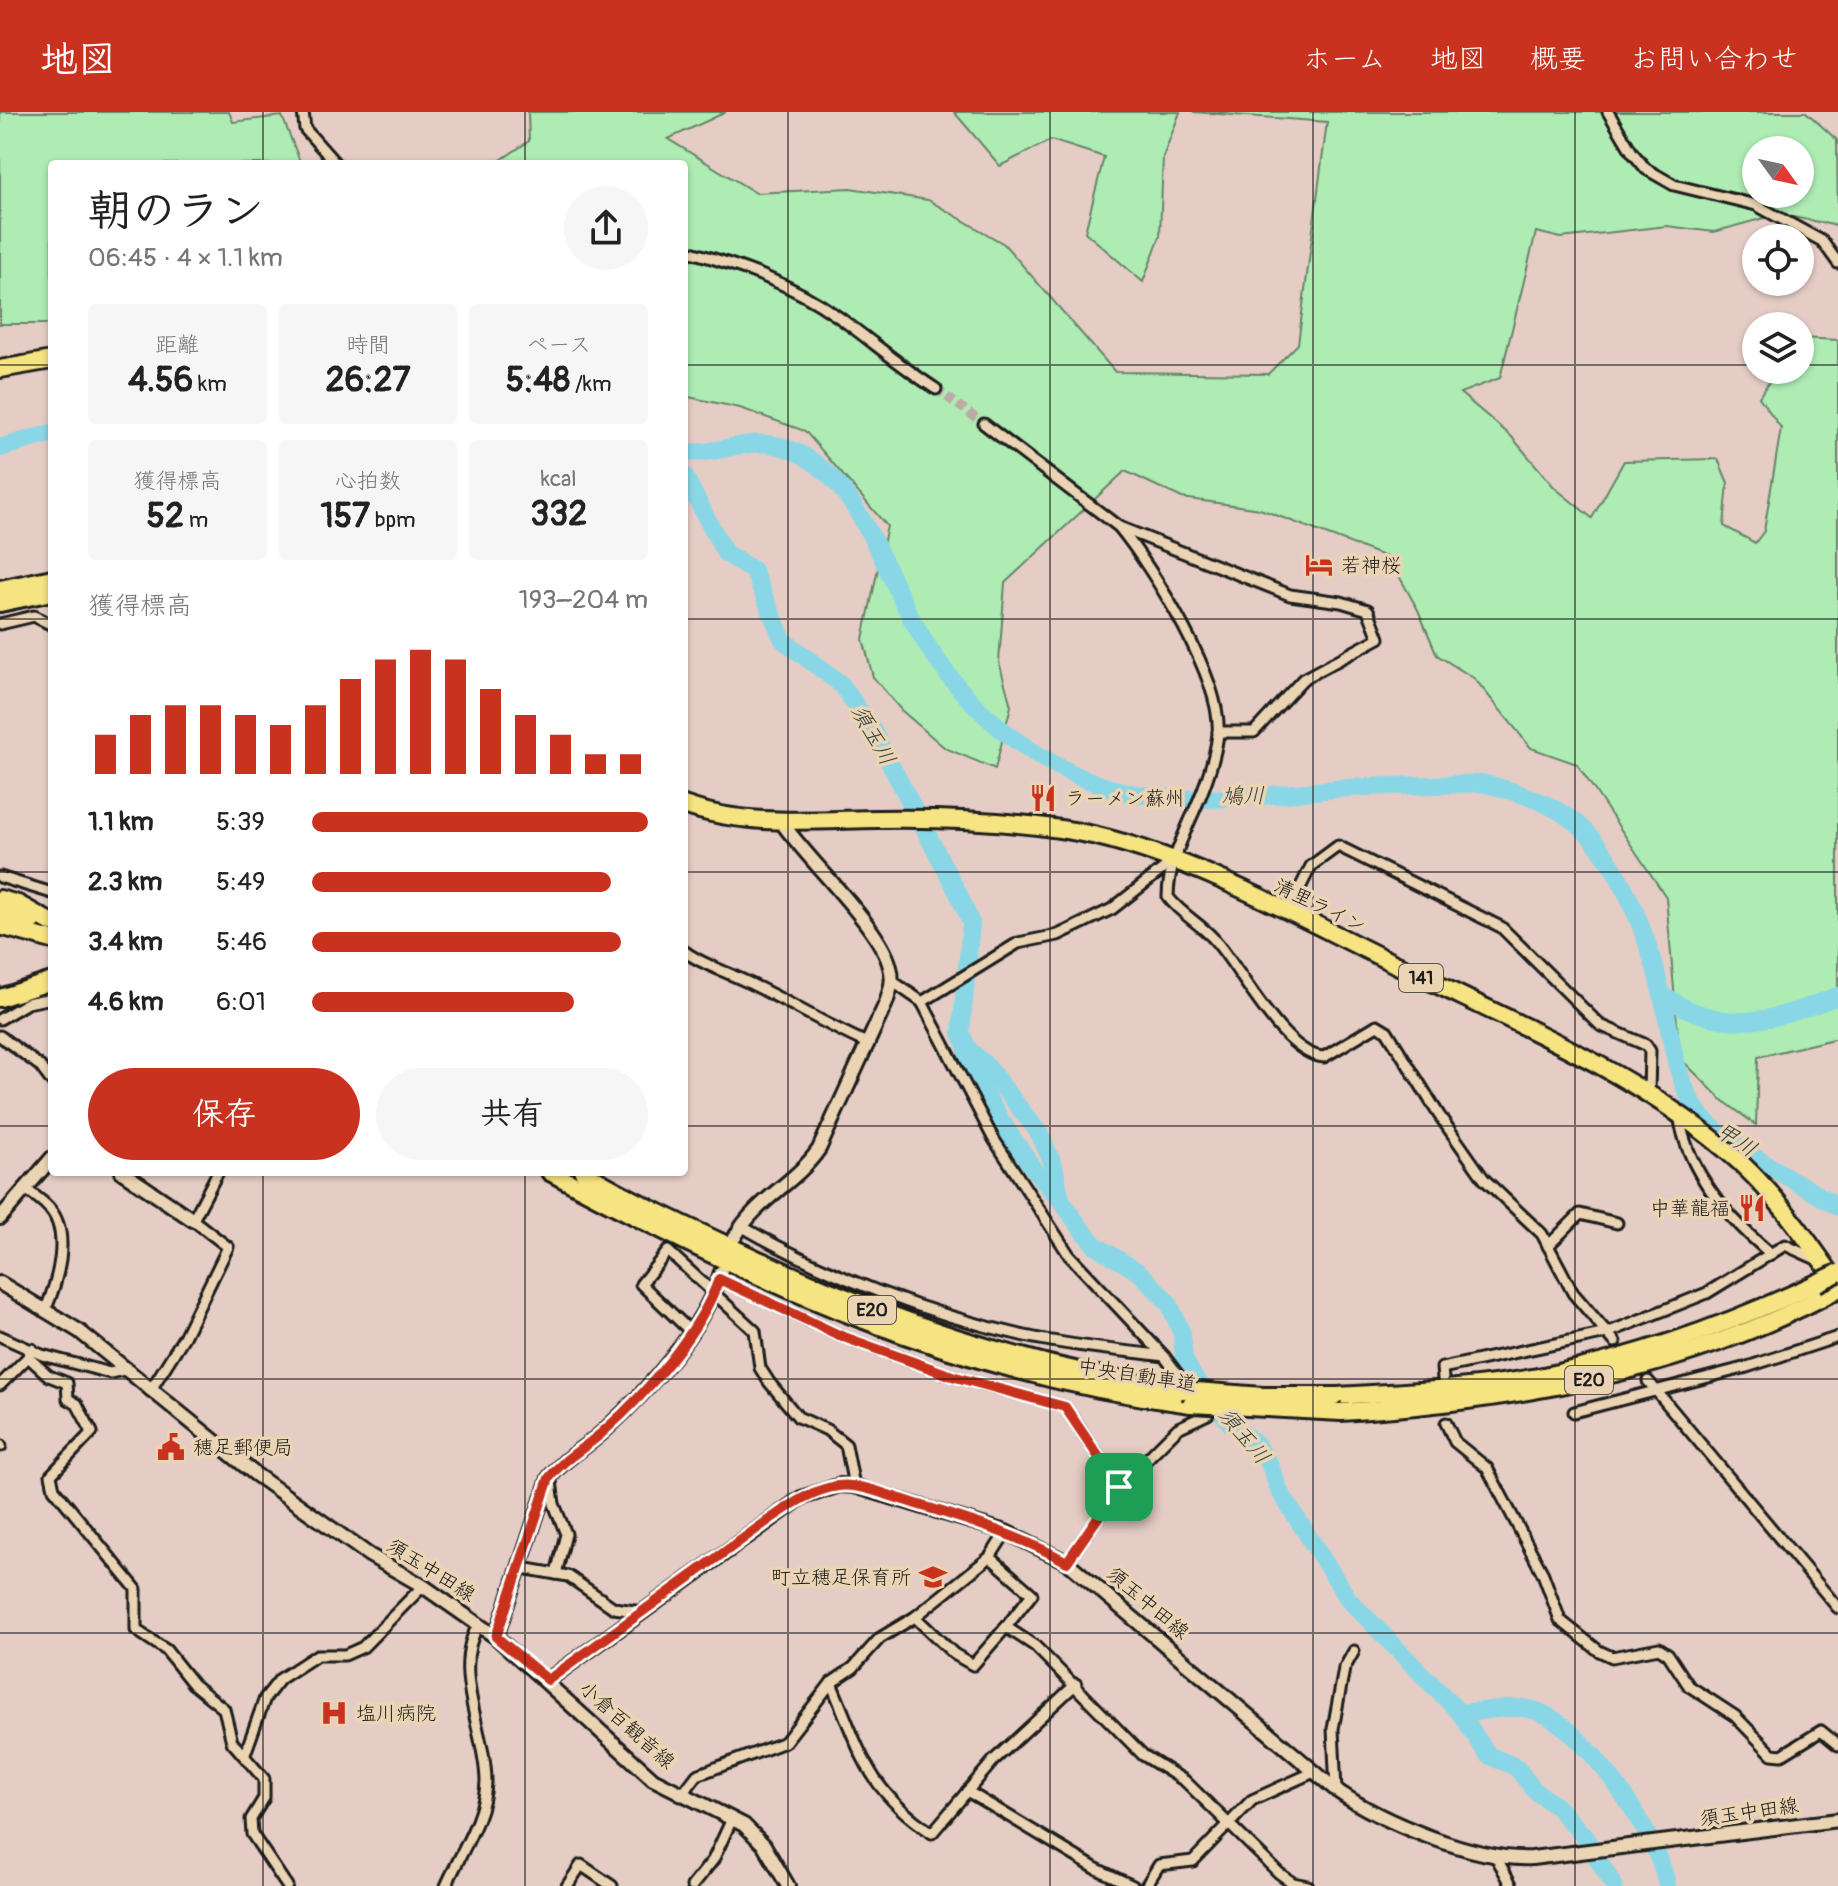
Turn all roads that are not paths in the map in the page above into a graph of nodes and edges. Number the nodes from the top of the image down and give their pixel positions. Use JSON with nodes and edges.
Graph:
{"nodes":[{"id":1,"x":303,"y":112,"type":"edge"},
{"id":2,"x":1608,"y":112,"type":"edge"},
{"id":3,"x":332,"y":160,"type":"edge"},
{"id":4,"x":688,"y":251,"type":"edge"},
{"id":5,"x":1838,"y":263,"type":"edge"},
{"id":6,"x":48,"y":361,"type":"edge"},
{"id":7,"x":0,"y":369,"type":"edge"},
{"id":8,"x":936,"y":389,"type":"tunnel mouth"},
{"id":9,"x":984,"y":424,"type":"tunnel mouth"},
{"id":10,"x":1119,"y":527,"type":"junction"},
{"id":11,"x":48,"y":579,"type":"edge"},
{"id":12,"x":0,"y":589,"type":"edge"},
{"id":13,"x":48,"y":593,"type":"edge"},
{"id":14,"x":0,"y":603,"type":"edge"},
{"id":15,"x":48,"y":623,"type":"edge"},
{"id":16,"x":0,"y":624,"type":"edge"},
{"id":17,"x":1218,"y":732,"type":"junction"},
{"id":18,"x":688,"y":806,"type":"edge"},
{"id":19,"x":780,"y":820,"type":"junction"},
{"id":20,"x":1173,"y":861,"type":"junction"},
{"id":21,"x":0,"y":877,"type":"edge"},
{"id":22,"x":48,"y":892,"type":"edge"},
{"id":23,"x":0,"y":899,"type":"edge"},
{"id":24,"x":0,"y":911,"type":"edge"},
{"id":25,"x":1288,"y":912,"type":"junction"},
{"id":26,"x":48,"y":922,"type":"edge"},
{"id":27,"x":48,"y":923,"type":"edge"},
{"id":28,"x":0,"y":926,"type":"edge"},
{"id":29,"x":48,"y":939,"type":"edge"},
{"id":30,"x":688,"y":953,"type":"edge"},
{"id":31,"x":892,"y":981,"type":"junction"},
{"id":32,"x":48,"y":982,"type":"edge"},
{"id":33,"x":0,"y":998,"type":"edge"},
{"id":34,"x":48,"y":999,"type":"edge"},
{"id":35,"x":922,"y":1002,"type":"junction"},
{"id":36,"x":0,"y":1019,"type":"edge"},
{"id":37,"x":0,"y":1036,"type":"edge"},
{"id":38,"x":869,"y":1044,"type":"junction"},
{"id":39,"x":48,"y":1077,"type":"edge"},
{"id":40,"x":1649,"y":1093,"type":"junction"},
{"id":41,"x":1679,"y":1113,"type":"junction"},
{"id":42,"x":48,"y":1162,"type":"edge"},
{"id":43,"x":128,"y":1176,"type":"edge"},
{"id":44,"x":216,"y":1176,"type":"edge"},
{"id":45,"x":558,"y":1176,"type":"edge"},
{"id":46,"x":591,"y":1176,"type":"edge"},
{"id":47,"x":24,"y":1188,"type":"junction"},
{"id":48,"x":0,"y":1218,"type":"edge"},
{"id":49,"x":193,"y":1220,"type":"junction"},
{"id":50,"x":1617,"y":1223,"type":"dead end"},
{"id":51,"x":738,"y":1232,"type":"joint"},
{"id":52,"x":1548,"y":1246,"type":"junction"},
{"id":53,"x":1771,"y":1254,"type":"junction"},
{"id":54,"x":1823,"y":1262,"type":"junction"},
{"id":55,"x":1838,"y":1273,"type":"edge"},
{"id":56,"x":720,"y":1276,"type":"joint"},
{"id":57,"x":0,"y":1283,"type":"edge"},
{"id":58,"x":1829,"y":1288,"type":"edge"},
{"id":59,"x":714,"y":1293,"type":"junction"},
{"id":60,"x":45,"y":1311,"type":"junction"},
{"id":61,"x":690,"y":1331,"type":"junction"},
{"id":62,"x":1607,"y":1333,"type":"junction"},
{"id":63,"x":0,"y":1336,"type":"edge"},
{"id":64,"x":1838,"y":1337,"type":"edge"},
{"id":65,"x":1615,"y":1342,"type":"dead end"},
{"id":66,"x":30,"y":1353,"type":"junction"},
{"id":67,"x":1164,"y":1356,"type":"junction"},
{"id":68,"x":124,"y":1370,"type":"junction"},
{"id":69,"x":1443,"y":1379,"type":"dead end"},
{"id":70,"x":0,"y":1385,"type":"edge"},
{"id":71,"x":1652,"y":1385,"type":"junction"},
{"id":72,"x":150,"y":1391,"type":"junction"},
{"id":73,"x":1186,"y":1397,"type":"junction"},
{"id":74,"x":1574,"y":1412,"type":"dead end"},
{"id":75,"x":1446,"y":1423,"type":"dead end"},
{"id":76,"x":551,"y":1475,"type":"junction"},
{"id":77,"x":854,"y":1486,"type":"junction"},
{"id":78,"x":1119,"y":1487,"type":"junction"},
{"id":79,"x":1006,"y":1532,"type":"junction"},
{"id":80,"x":990,"y":1557,"type":"junction"},
{"id":81,"x":1067,"y":1562,"type":"junction"},
{"id":82,"x":522,"y":1568,"type":"junction"},
{"id":83,"x":556,"y":1574,"type":"junction"},
{"id":84,"x":423,"y":1586,"type":"junction"},
{"id":85,"x":1838,"y":1608,"type":"edge"},
{"id":86,"x":642,"y":1612,"type":"junction"},
{"id":87,"x":915,"y":1617,"type":"junction"},
{"id":88,"x":479,"y":1624,"type":"junction"},
{"id":89,"x":1006,"y":1627,"type":"junction"},
{"id":90,"x":496,"y":1637,"type":"junction"},
{"id":91,"x":1354,"y":1651,"type":"dead end"},
{"id":92,"x":548,"y":1680,"type":"junction"},
{"id":93,"x":831,"y":1683,"type":"junction"},
{"id":94,"x":1076,"y":1684,"type":"junction"},
{"id":95,"x":1838,"y":1745,"type":"edge"},
{"id":96,"x":245,"y":1754,"type":"junction"},
{"id":97,"x":1314,"y":1772,"type":"junction"},
{"id":98,"x":1336,"y":1790,"type":"junction"},
{"id":99,"x":967,"y":1791,"type":"junction"},
{"id":100,"x":681,"y":1796,"type":"junction"},
{"id":101,"x":732,"y":1819,"type":"junction"},
{"id":102,"x":1838,"y":1820,"type":"edge"},
{"id":103,"x":1229,"y":1821,"type":"junction"},
{"id":104,"x":1496,"y":1857,"type":"junction"},
{"id":105,"x":287,"y":1886,"type":"edge"},
{"id":106,"x":446,"y":1886,"type":"edge"},
{"id":107,"x":567,"y":1886,"type":"edge"},
{"id":108,"x":612,"y":1886,"type":"edge"},
{"id":109,"x":692,"y":1886,"type":"edge"},
{"id":110,"x":788,"y":1886,"type":"edge"},
{"id":111,"x":1133,"y":1886,"type":"edge"},
{"id":112,"x":1146,"y":1886,"type":"edge"},
{"id":113,"x":1308,"y":1886,"type":"edge"},
{"id":114,"x":1512,"y":1886,"type":"edge"}],
"edges":[{"from":1,"to":3,"type":"street"},
{"from":2,"to":5,"type":"street"},
{"from":4,"to":8,"type":"street"},
{"from":6,"to":7,"type":"highway"},
{"from":9,"to":10,"type":"street"},
{"from":10,"to":17,"type":"street"},
{"from":10,"to":17,"type":"street"},
{"from":11,"to":12,"type":"highway"},
{"from":13,"to":14,"type":"highway"},
{"from":15,"to":16,"type":"street"},
{"from":17,"to":20,"type":"street"},
{"from":18,"to":19,"type":"highway","name":"清里ライン","number":"141"},
{"from":19,"to":20,"type":"highway","name":"清里ライン","number":"141"},
{"from":19,"to":31,"type":"main road"},
{"from":20,"to":25,"type":"highway","name":"清里ライン","number":"141"},
{"from":20,"to":35,"type":"street"},
{"from":20,"to":52,"type":"street"},
{"from":21,"to":22,"type":"street"},
{"from":23,"to":26,"type":"highway"},
{"from":24,"to":27,"type":"highway"},
{"from":25,"to":40,"type":"highway","name":"清里ライン","number":"141"},
{"from":25,"to":40,"type":"street"},
{"from":28,"to":29,"type":"highway"},
{"from":30,"to":38,"type":"street"},
{"from":31,"to":35,"type":"street"},
{"from":31,"to":38,"type":"main road"},
{"from":32,"to":33,"type":"highway"},
{"from":34,"to":36,"type":"street"},
{"from":35,"to":67,"type":"street"},
{"from":37,"to":39,"type":"street"},
{"from":38,"to":51,"type":"main road"},
{"from":40,"to":41,"type":"highway","name":"清里ライン","number":"141"},
{"from":41,"to":53,"type":"street"},
{"from":41,"to":54,"type":"highway","name":"清里ライン","number":"141"},
{"from":42,"to":47,"type":"main road"},
{"from":43,"to":49,"type":"main road"},
{"from":44,"to":49,"type":"street"},
{"from":45,"to":73,"type":"highway","name":"中央自動車道","number":"E20"},
{"from":46,"to":73,"type":"highway","name":"中央自動車道","number":"E20"},
{"from":47,"to":48,"type":"main road"},
{"from":47,"to":60,"type":"street"},
{"from":49,"to":72,"type":"street"},
{"from":50,"to":52,"type":"street"},
{"from":51,"to":67,"type":"street"},
{"from":52,"to":62,"type":"street"},
{"from":53,"to":54,"type":"street"},
{"from":53,"to":62,"type":"street"},
{"from":54,"to":58,"type":"highway","name":"清里ライン","number":"141"},
{"from":55,"to":58,"type":"highway","name":"中央自動車道","number":"E20","bridge":true},
{"from":56,"to":59,"type":"main road"},
{"from":56,"to":78,"type":"street"},
{"from":57,"to":60,"type":"main road","name":"須玉中田線"},
{"from":58,"to":73,"type":"highway","name":"中央自動車道","number":"E20","bridge":true},
{"from":59,"to":61,"type":"main road"},
{"from":59,"to":61,"type":"street"},
{"from":59,"to":77,"type":"street"},
{"from":60,"to":68,"type":"main road","name":"須玉中田線"},
{"from":61,"to":76,"type":"main road"},
{"from":62,"to":65,"type":"street"},
{"from":62,"to":69,"type":"street"},
{"from":63,"to":66,"type":"street"},
{"from":64,"to":71,"type":"street"},
{"from":66,"to":68,"type":"street"},
{"from":66,"to":70,"type":"street"},
{"from":66,"to":96,"type":"street"},
{"from":67,"to":78,"type":"street"},
{"from":68,"to":72,"type":"main road","name":"須玉中田線"},
{"from":71,"to":74,"type":"street"},
{"from":71,"to":85,"type":"street"},
{"from":72,"to":84,"type":"main road","name":"須玉中田線"},
{"from":75,"to":95,"type":"street"},
{"from":76,"to":82,"type":"main road"},
{"from":76,"to":83,"type":"street"},
{"from":77,"to":79,"type":"main road","name":"須玉中田線"},
{"from":77,"to":86,"type":"main road","name":"須玉中田線"},
{"from":78,"to":81,"type":"street"},
{"from":79,"to":80,"type":"street"},
{"from":79,"to":81,"type":"main road","name":"須玉中田線"},
{"from":80,"to":87,"type":"street"},
{"from":80,"to":89,"type":"street"},
{"from":81,"to":97,"type":"main road","name":"須玉中田線"},
{"from":82,"to":83,"type":"street"},
{"from":82,"to":90,"type":"main road"},
{"from":83,"to":86,"type":"street"},
{"from":84,"to":88,"type":"main road","name":"須玉中田線"},
{"from":84,"to":96,"type":"street"},
{"from":86,"to":92,"type":"main road","name":"須玉中田線"},
{"from":87,"to":89,"type":"street"},
{"from":87,"to":93,"type":"street"},
{"from":88,"to":90,"type":"main road","name":"須玉中田線"},
{"from":88,"to":106,"type":"street"},
{"from":89,"to":94,"type":"street"},
{"from":90,"to":92,"type":"main road","name":"須玉中田線"},
{"from":91,"to":98,"type":"street"},
{"from":92,"to":100,"type":"main road","name":"小倉百観音線"},
{"from":93,"to":99,"type":"street"},
{"from":93,"to":100,"type":"street"},
{"from":94,"to":99,"type":"street"},
{"from":94,"to":103,"type":"street"},
{"from":96,"to":105,"type":"street"},
{"from":97,"to":98,"type":"main road","name":"須玉中田線"},
{"from":97,"to":103,"type":"street"},
{"from":98,"to":104,"type":"main road","name":"須玉中田線"},
{"from":99,"to":111,"type":"street"},
{"from":100,"to":101,"type":"main road","name":"小倉百観音線"},
{"from":101,"to":109,"type":"street"},
{"from":101,"to":110,"type":"main road","name":"小倉百観音線"},
{"from":102,"to":104,"type":"main road","name":"須玉中田線"},
{"from":103,"to":112,"type":"street"},
{"from":103,"to":113,"type":"street"},
{"from":104,"to":114,"type":"street"},
{"from":107,"to":108,"type":"street"}]}
